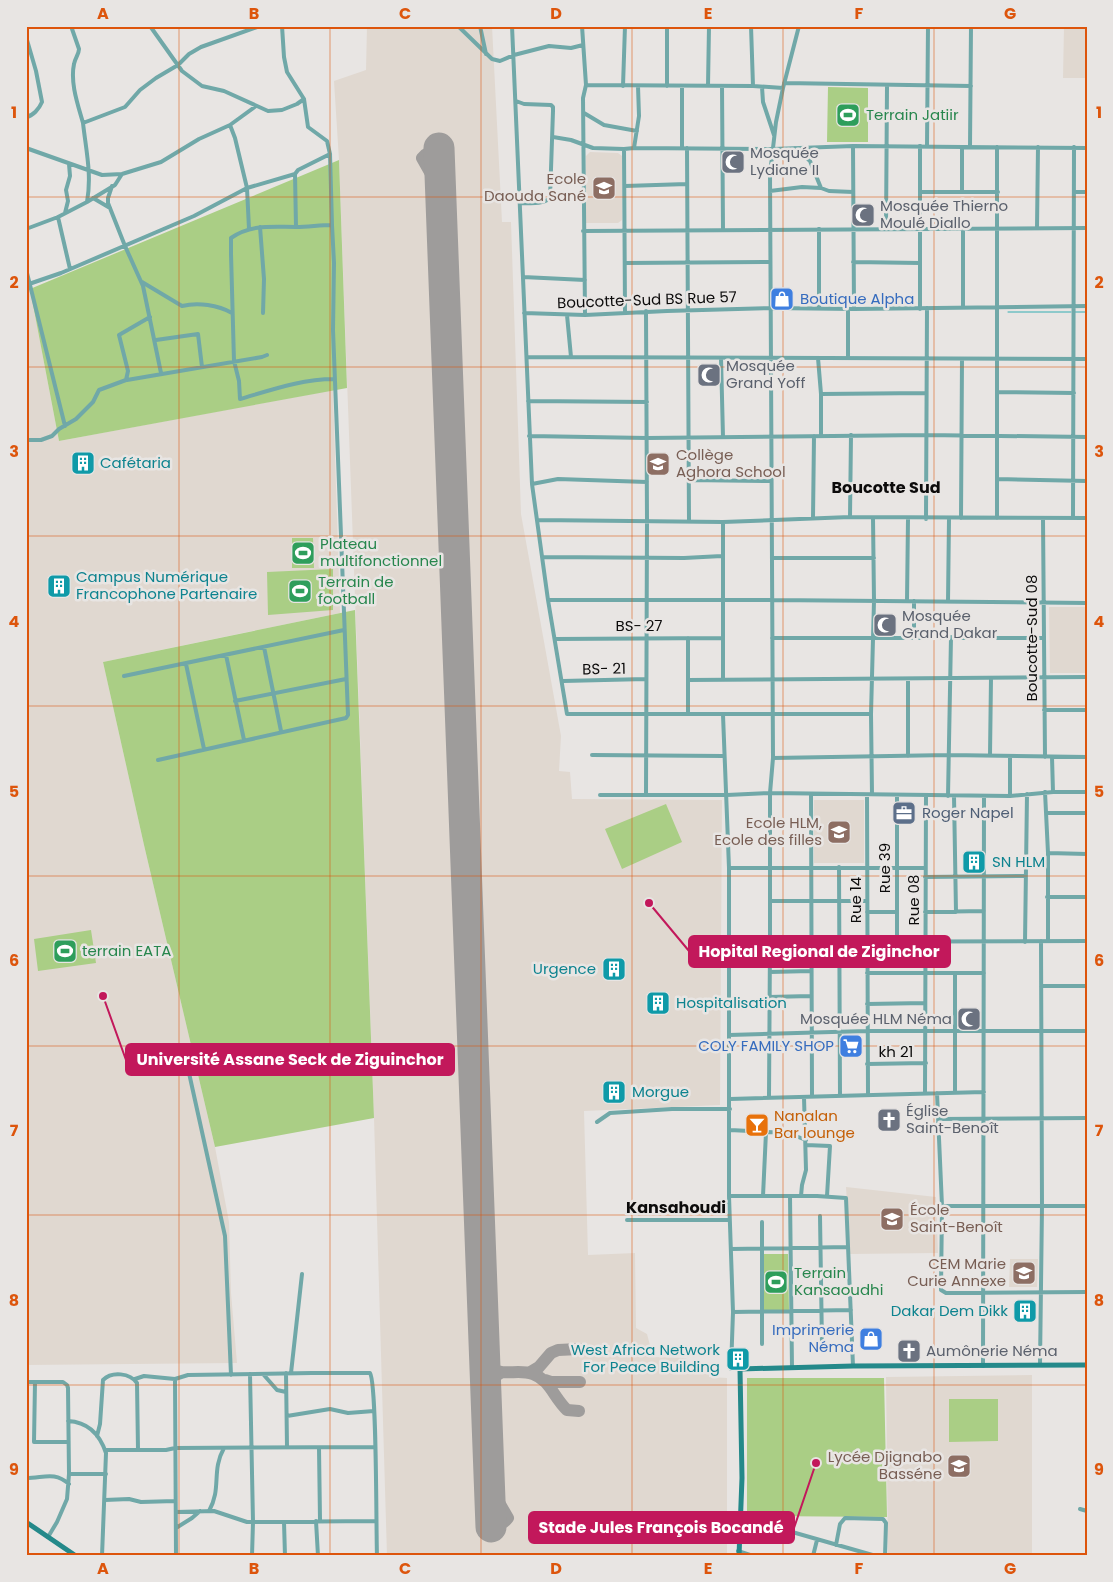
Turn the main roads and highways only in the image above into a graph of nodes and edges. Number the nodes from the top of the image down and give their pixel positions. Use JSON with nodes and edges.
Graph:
{"nodes":[{"id":1,"x":1087,"y":1365,"type":"edge"},
{"id":2,"x":26,"y":1522,"type":"edge"},
{"id":3,"x":739,"y":1554,"type":"edge"},
{"id":4,"x":76,"y":1556,"type":"edge"}],
"edges":[{"from":1,"to":3,"type":"main road"},
{"from":2,"to":4,"type":"main road"}]}
